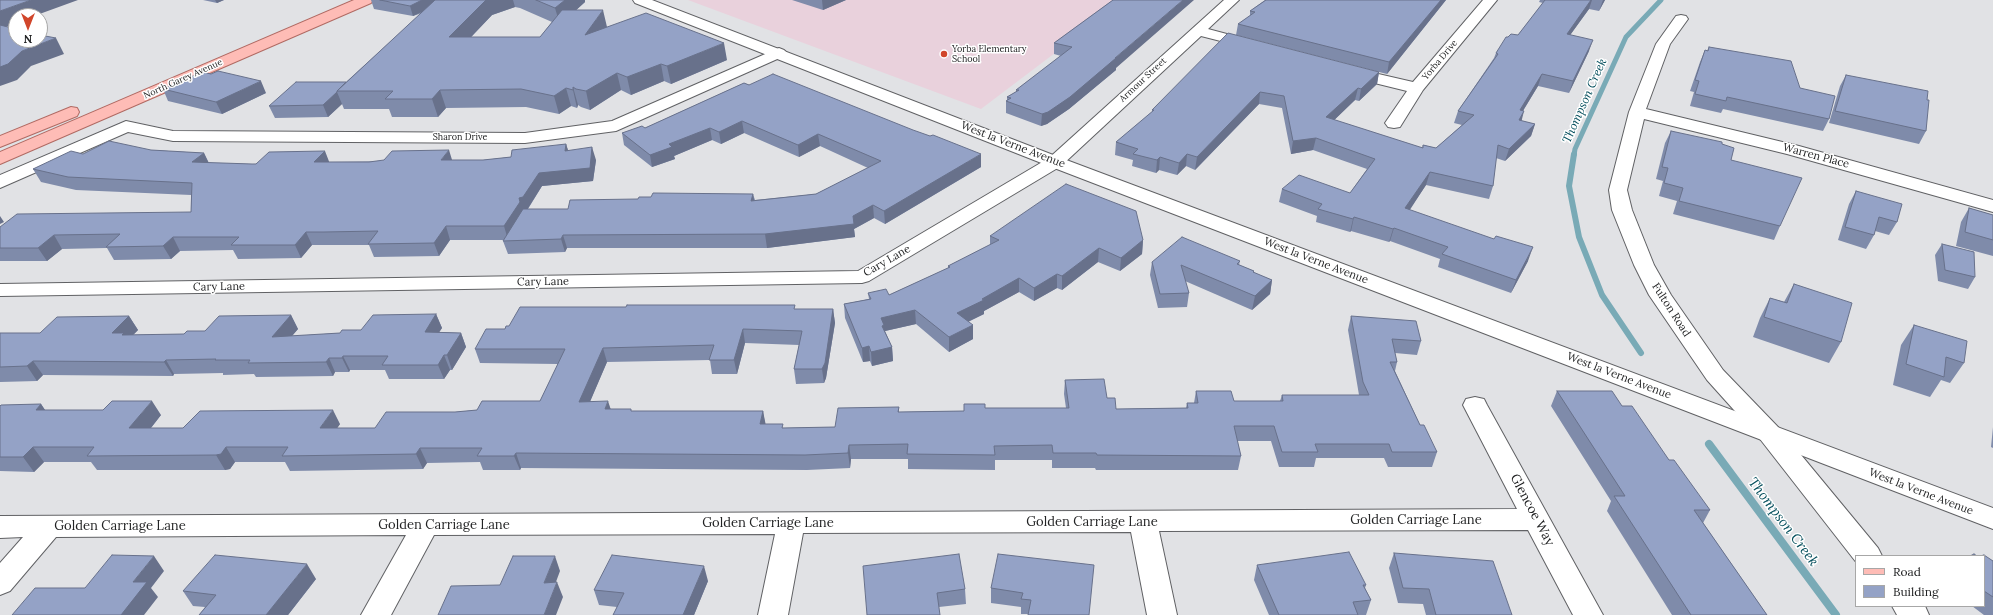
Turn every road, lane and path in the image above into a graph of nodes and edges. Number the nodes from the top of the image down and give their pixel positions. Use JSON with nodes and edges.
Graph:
{"nodes":[{"id":1,"x":335,"y":0,"type":"edge"},
{"id":2,"x":366,"y":0,"type":"edge"},
{"id":3,"x":640,"y":0,"type":"edge"},
{"id":4,"x":1232,"y":0,"type":"edge"},
{"id":5,"x":1490,"y":0,"type":"edge"},
{"id":6,"x":1681,"y":19,"type":"dead end"},
{"id":7,"x":1197,"y":31,"type":"junction"},
{"id":8,"x":1265,"y":49,"type":"edge"},
{"id":9,"x":779,"y":54,"type":"junction"},
{"id":10,"x":1332,"y":67,"type":"edge"},
{"id":11,"x":138,"y":83,"type":"junction"},
{"id":12,"x":1417,"y":88,"type":"junction"},
{"id":13,"x":119,"y":107,"type":"junction"},
{"id":14,"x":1637,"y":112,"type":"junction"},
{"id":15,"x":1394,"y":124,"type":"dead end"},
{"id":16,"x":0,"y":142,"type":"edge"},
{"id":17,"x":0,"y":159,"type":"edge"},
{"id":18,"x":1055,"y":162,"type":"junction"},
{"id":19,"x":0,"y":182,"type":"edge"},
{"id":20,"x":1993,"y":206,"type":"edge"},
{"id":21,"x":0,"y":290,"type":"edge"},
{"id":22,"x":1476,"y":406,"type":"dead end"},
{"id":23,"x":1769,"y":433,"type":"junction"},
{"id":24,"x":1537,"y":519,"type":"junction"},
{"id":25,"x":1993,"y":519,"type":"edge"},
{"id":26,"x":1143,"y":521,"type":"junction"},
{"id":27,"x":791,"y":523,"type":"junction"},
{"id":28,"x":426,"y":525,"type":"junction"},
{"id":29,"x":0,"y":527,"type":"edge"},
{"id":30,"x":49,"y":527,"type":"junction"},
{"id":31,"x":1867,"y":555,"type":"edge"},
{"id":32,"x":0,"y":583,"type":"edge"},
{"id":33,"x":1908,"y":607,"type":"edge"},
{"id":34,"x":376,"y":615,"type":"edge"},
{"id":35,"x":773,"y":615,"type":"edge"},
{"id":36,"x":1162,"y":615,"type":"edge"},
{"id":37,"x":1588,"y":615,"type":"edge"},
{"id":38,"x":1914,"y":615,"type":"edge"}],
"edges":[{"from":1,"to":11,"type":"main road","name":"North Garey Avenue"},
{"from":2,"to":13,"type":"main road","name":"North Garey Avenue"},
{"from":3,"to":9,"type":"street","name":"West la Verne Avenue"},
{"from":4,"to":7,"type":"street","name":"Armour Street"},
{"from":5,"to":12,"type":"street","name":"Yorba Drive"},
{"from":6,"to":14,"type":"street","name":"Fulton Road"},
{"from":7,"to":8,"type":"street"},
{"from":7,"to":18,"type":"street","name":"Armour Street"},
{"from":9,"to":18,"type":"street","name":"West la Verne Avenue"},
{"from":9,"to":19,"type":"street","name":"Sharon Drive"},
{"from":10,"to":12,"type":"street"},
{"from":11,"to":13,"type":"main road"},
{"from":11,"to":16,"type":"main road","name":"North Garey Avenue"},
{"from":12,"to":15,"type":"street","name":"Yorba Drive"},
{"from":13,"to":17,"type":"main road","name":"North Garey Avenue"},
{"from":14,"to":20,"type":"street","name":"Warren Place"},
{"from":14,"to":23,"type":"street","name":"Fulton Road"},
{"from":18,"to":21,"type":"street","name":"Cary Lane"},
{"from":18,"to":23,"type":"street","name":"West la Verne Avenue"},
{"from":22,"to":24,"type":"street","name":"Glencoe Way"},
{"from":23,"to":25,"type":"street","name":"West la Verne Avenue"},
{"from":23,"to":31,"type":"street","name":"Fulton Road"},
{"from":24,"to":26,"type":"street","name":"Golden Carriage Lane"},
{"from":24,"to":37,"type":"street","name":"Glencoe Way"},
{"from":26,"to":27,"type":"street","name":"Golden Carriage Lane"},
{"from":26,"to":36,"type":"street"},
{"from":27,"to":28,"type":"street","name":"Golden Carriage Lane"},
{"from":27,"to":35,"type":"street"},
{"from":28,"to":30,"type":"street","name":"Golden Carriage Lane"},
{"from":28,"to":34,"type":"street"},
{"from":29,"to":30,"type":"street","name":"Golden Carriage Lane"},
{"from":30,"to":32,"type":"street"},
{"from":33,"to":38,"type":"street"}]}
